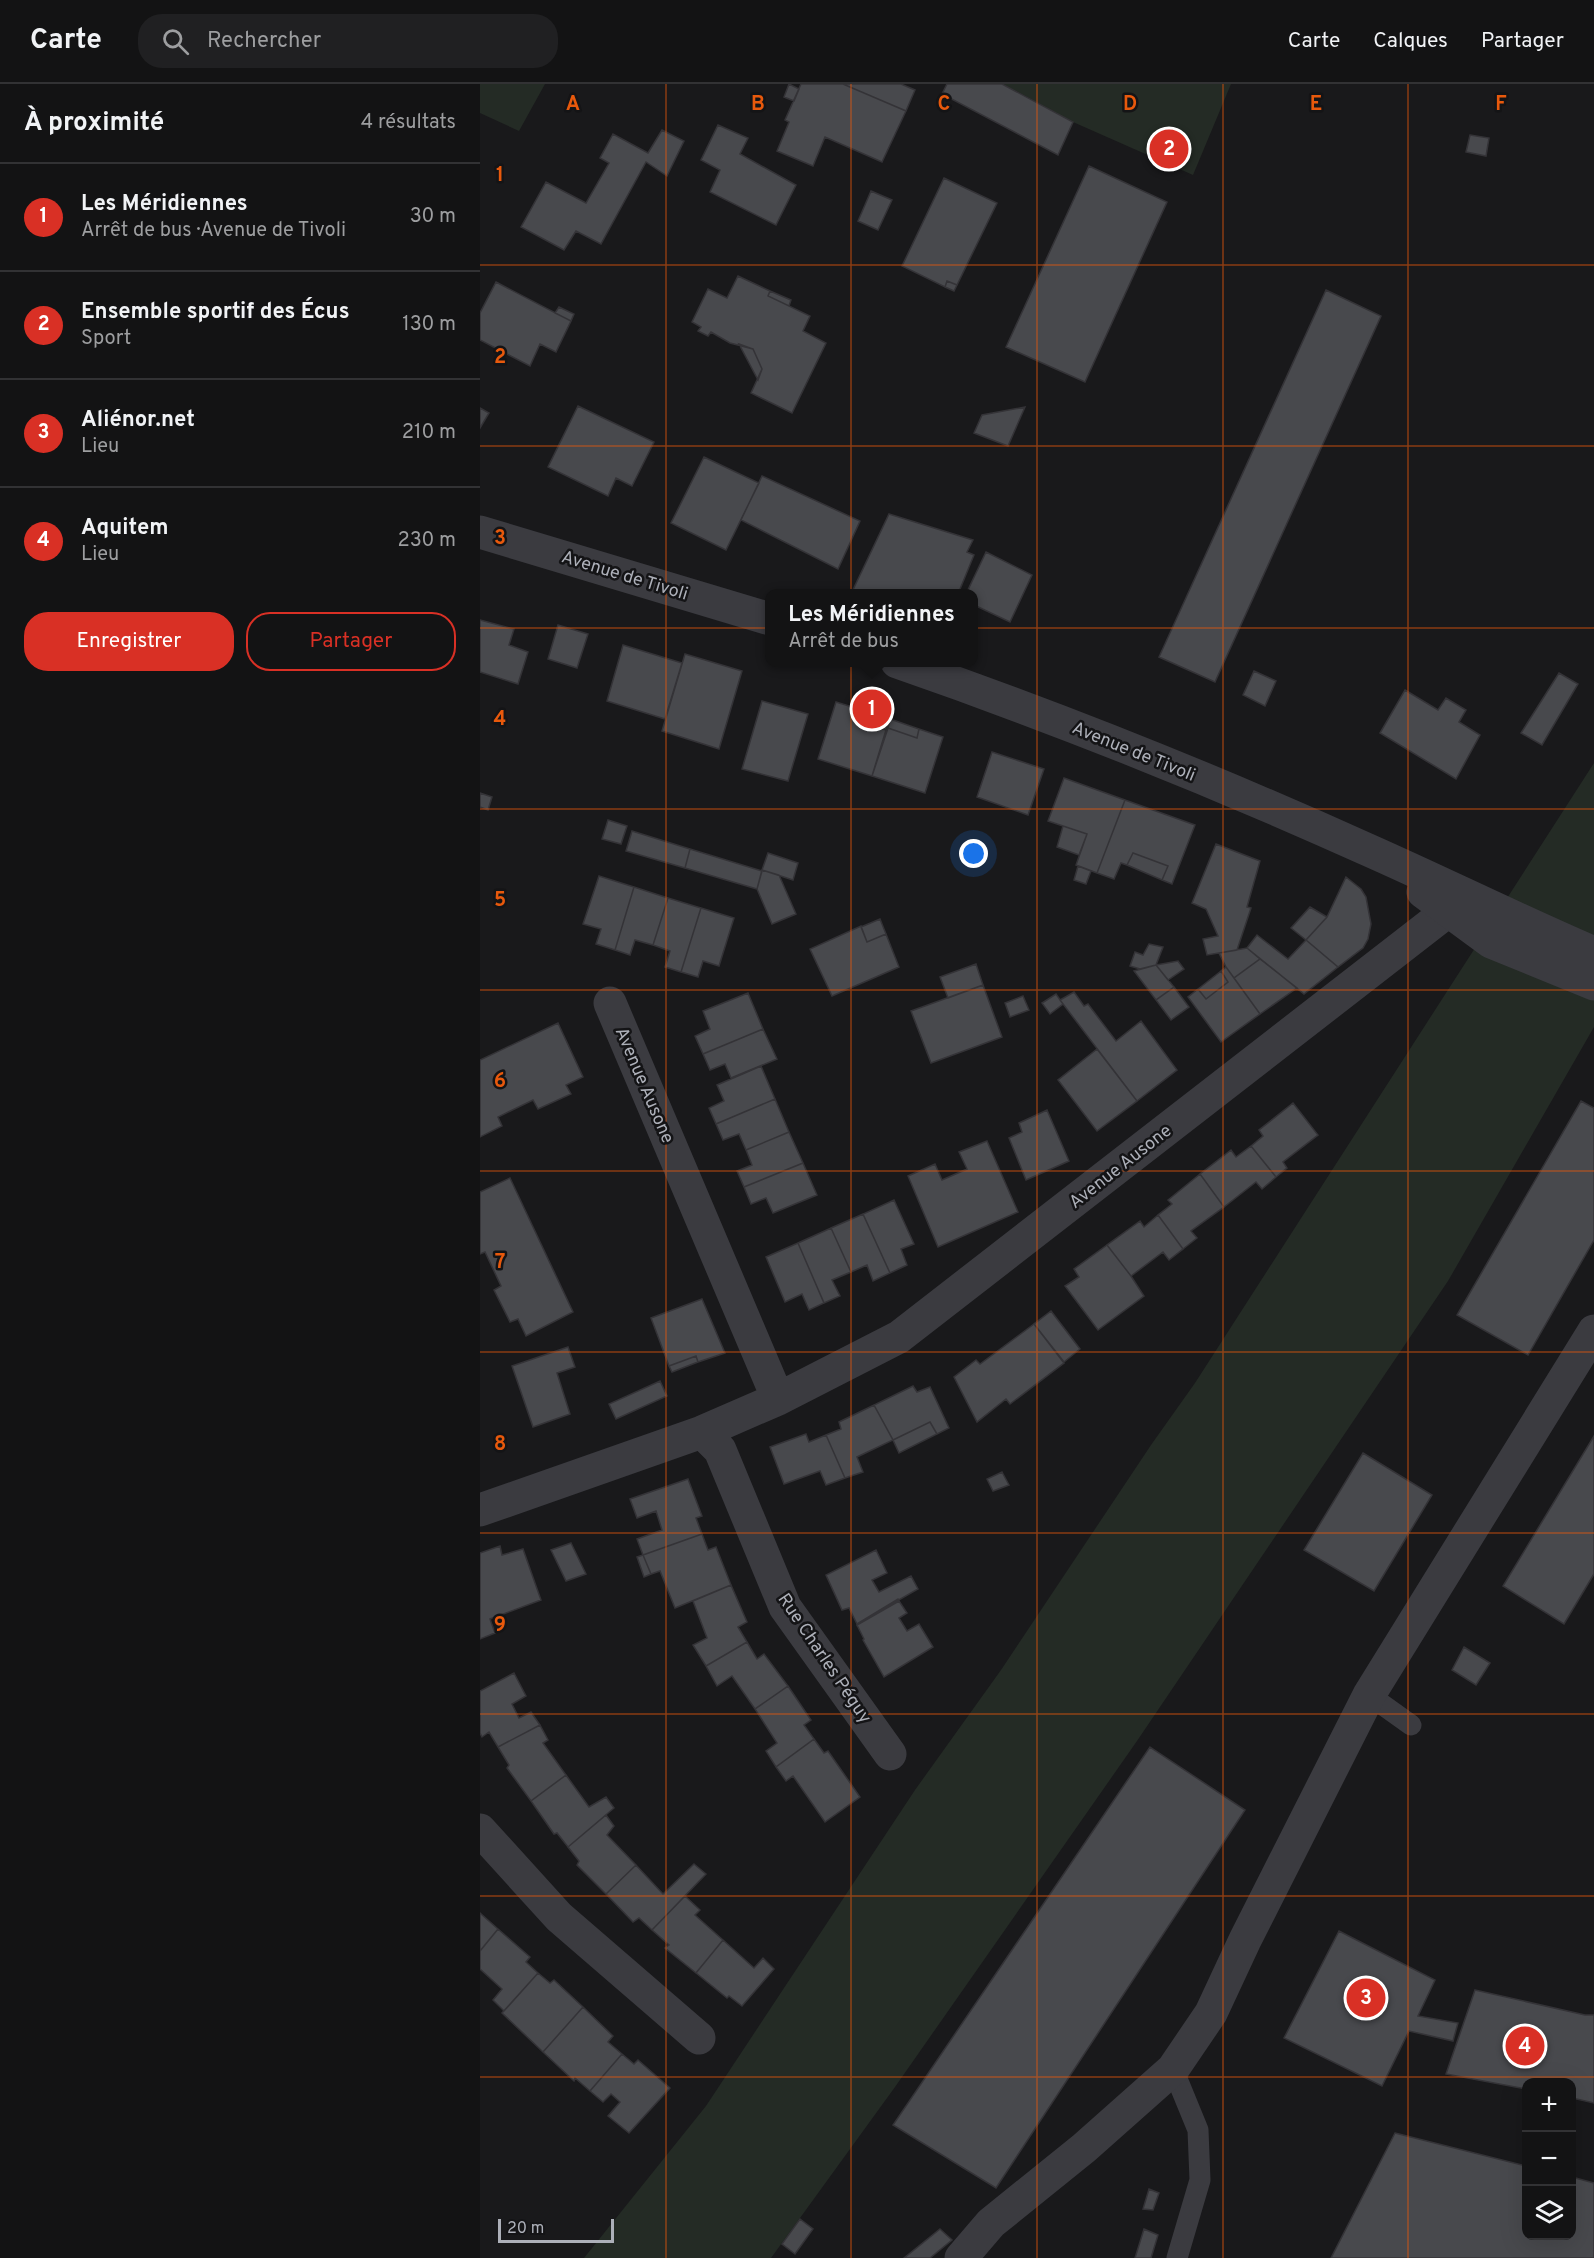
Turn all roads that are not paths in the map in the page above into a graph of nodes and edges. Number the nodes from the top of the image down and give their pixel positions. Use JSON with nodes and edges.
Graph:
{"nodes":[{"id":1,"x":480,"y":532,"type":"edge"},
{"id":2,"x":765,"y":618,"type":"edge"},
{"id":3,"x":908,"y":667,"type":"edge"},
{"id":4,"x":1459,"y":904,"type":"junction"},
{"id":5,"x":1594,"y":953,"type":"edge"},
{"id":6,"x":1594,"y":984,"type":"edge"},
{"id":7,"x":610,"y":1003,"type":"dead end"},
{"id":8,"x":1594,"y":1331,"type":"edge"},
{"id":9,"x":778,"y":1399,"type":"junction"},
{"id":10,"x":702,"y":1432,"type":"junction"},
{"id":11,"x":480,"y":1510,"type":"edge"},
{"id":12,"x":1369,"y":1695,"type":"junction"},
{"id":13,"x":1411,"y":1725,"type":"dead end"},
{"id":14,"x":890,"y":1754,"type":"dead end"},
{"id":15,"x":480,"y":1830,"type":"edge"},
{"id":16,"x":699,"y":2038,"type":"dead end"},
{"id":17,"x":1173,"y":2069,"type":"junction"},
{"id":18,"x":961,"y":2258,"type":"edge"},
{"id":19,"x":1178,"y":2258,"type":"edge"}],
"edges":[{"from":1,"to":2,"type":"street","name":"Avenue de Tivoli"},
{"from":3,"to":4,"type":"street","name":"Avenue de Tivoli"},
{"from":4,"to":5,"type":"street"},
{"from":4,"to":6,"type":"street","name":"Avenue de Tivoli"},
{"from":4,"to":9,"type":"street","name":"Avenue Ausone"},
{"from":7,"to":9,"type":"street","name":"Avenue Ausone"},
{"from":8,"to":12,"type":"street"},
{"from":9,"to":10,"type":"street","name":"Avenue Ausone"},
{"from":10,"to":11,"type":"street","name":"Avenue Ausone"},
{"from":10,"to":14,"type":"street","name":"Rue Charles Péguy"},
{"from":12,"to":13,"type":"lane"},
{"from":12,"to":17,"type":"street"},
{"from":15,"to":16,"type":"street"},
{"from":17,"to":18,"type":"street"},
{"from":17,"to":19,"type":"lane"}]}
